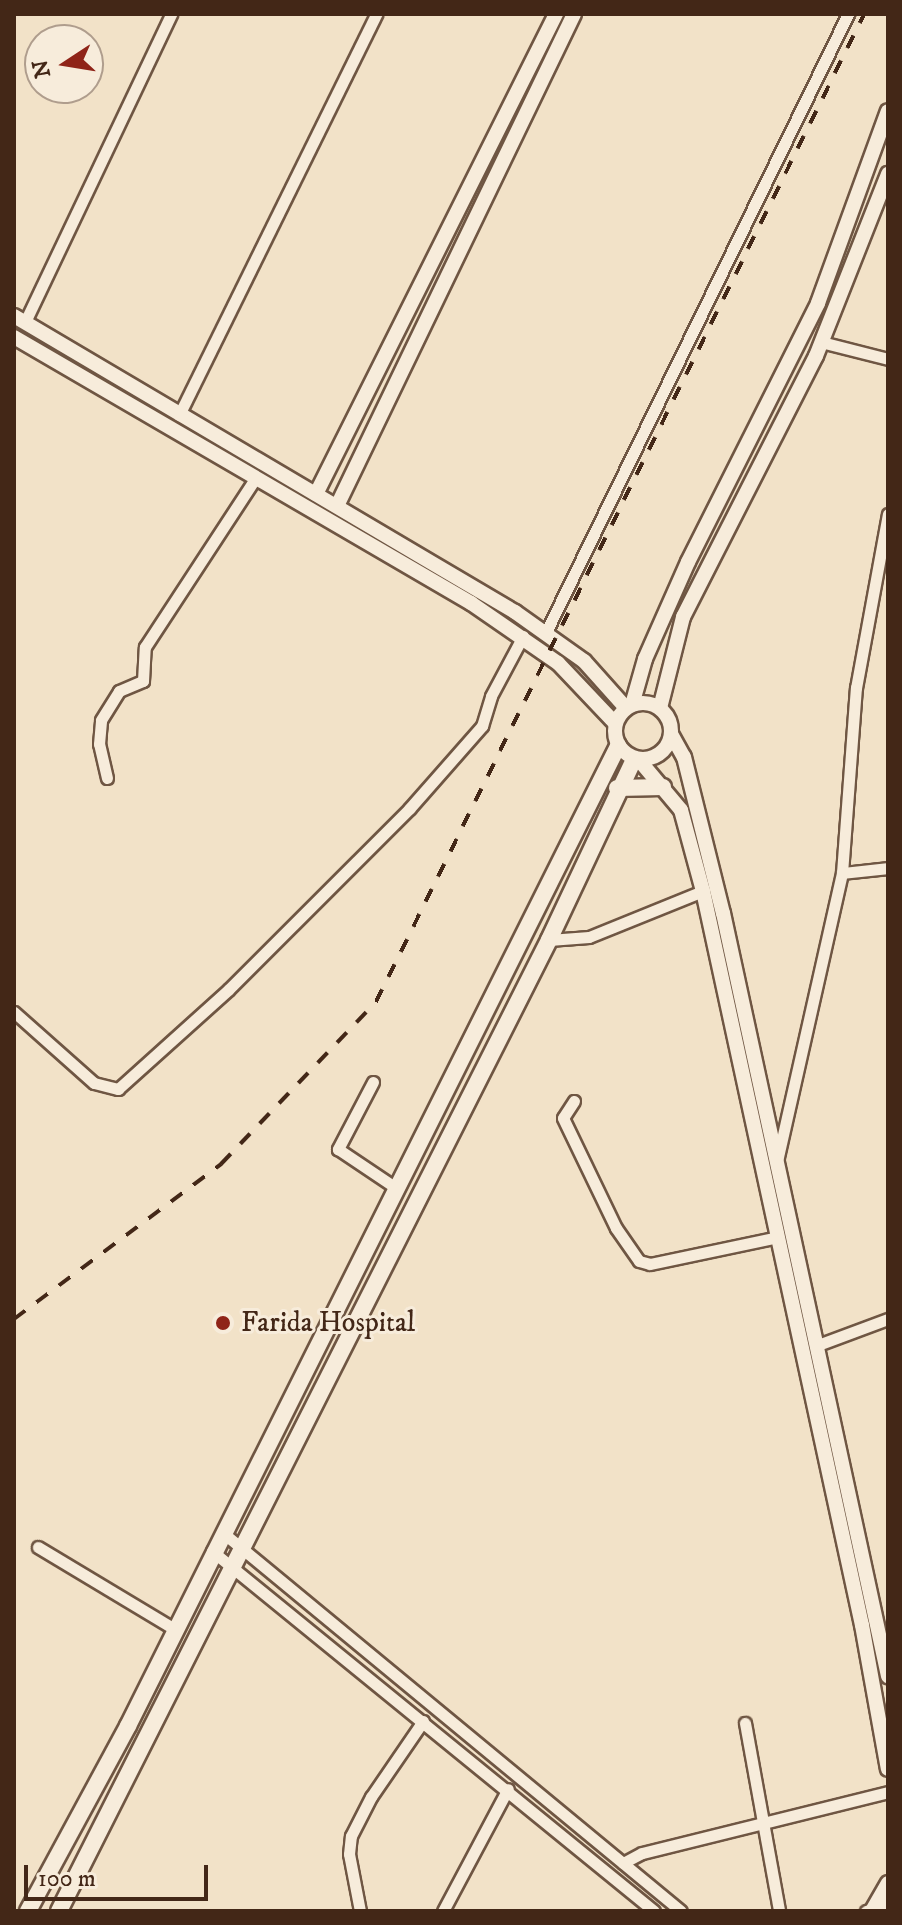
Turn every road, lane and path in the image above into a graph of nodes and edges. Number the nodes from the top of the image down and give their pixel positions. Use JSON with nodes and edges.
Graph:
{"nodes":[{"id":1,"x":171,"y":14,"type":"edge"},
{"id":2,"x":376,"y":14,"type":"edge"},
{"id":3,"x":556,"y":14,"type":"edge"},
{"id":4,"x":574,"y":14,"type":"edge"},
{"id":5,"x":848,"y":14,"type":"edge"},
{"id":6,"x":888,"y":111,"type":"edge"},
{"id":7,"x":888,"y":174,"type":"edge"},
{"id":8,"x":20,"y":319,"type":"edge"},
{"id":9,"x":14,"y":337,"type":"edge"},
{"id":10,"x":821,"y":342,"type":"junction"},
{"id":11,"x":888,"y":359,"type":"edge"},
{"id":12,"x":179,"y":415,"type":"junction"},
{"id":13,"x":255,"y":479,"type":"junction"},
{"id":14,"x":316,"y":494,"type":"junction"},
{"id":15,"x":337,"y":506,"type":"junction"},
{"id":16,"x":888,"y":514,"type":"edge"},
{"id":17,"x":546,"y":632,"type":"junction"},
{"id":18,"x":523,"y":636,"type":"junction"},
{"id":19,"x":629,"y":706,"type":"junction"},
{"id":20,"x":660,"y":708,"type":"junction"},
{"id":21,"x":615,"y":723,"type":"junction"},
{"id":22,"x":671,"y":734,"type":"junction"},
{"id":23,"x":618,"y":746,"type":"junction"},
{"id":24,"x":637,"y":759,"type":"junction"},
{"id":25,"x":107,"y":778,"type":"dead end"},
{"id":26,"x":663,"y":787,"type":"junction"},
{"id":27,"x":617,"y":788,"type":"junction"},
{"id":28,"x":888,"y":868,"type":"edge"},
{"id":29,"x":842,"y":873,"type":"junction"},
{"id":30,"x":703,"y":891,"type":"junction"},
{"id":31,"x":549,"y":940,"type":"junction"},
{"id":32,"x":14,"y":1012,"type":"edge"},
{"id":33,"x":373,"y":1082,"type":"dead end"},
{"id":34,"x":574,"y":1101,"type":"dead end"},
{"id":35,"x":778,"y":1157,"type":"junction"},
{"id":36,"x":396,"y":1188,"type":"junction"},
{"id":37,"x":778,"y":1237,"type":"junction"},
{"id":38,"x":888,"y":1319,"type":"edge"},
{"id":39,"x":818,"y":1345,"type":"junction"},
{"id":40,"x":222,"y":1532,"type":"junction"},
{"id":41,"x":38,"y":1547,"type":"dead end"},
{"id":42,"x":243,"y":1547,"type":"junction"},
{"id":43,"x":212,"y":1551,"type":"junction"},
{"id":44,"x":233,"y":1566,"type":"junction"},
{"id":45,"x":883,"y":1622,"type":"edge"},
{"id":46,"x":862,"y":1625,"type":"junction"},
{"id":47,"x":173,"y":1628,"type":"junction"},
{"id":48,"x":888,"y":1676,"type":"edge"},
{"id":49,"x":423,"y":1721,"type":"junction"},
{"id":50,"x":745,"y":1723,"type":"dead end"},
{"id":51,"x":888,"y":1769,"type":"edge"},
{"id":52,"x":508,"y":1789,"type":"junction"},
{"id":53,"x":888,"y":1792,"type":"edge"},
{"id":54,"x":761,"y":1823,"type":"junction"},
{"id":55,"x":623,"y":1863,"type":"junction"},
{"id":56,"x":888,"y":1883,"type":"edge"},
{"id":57,"x":641,"y":1906,"type":"edge"},
{"id":58,"x":876,"y":1908,"type":"edge"},
{"id":59,"x":28,"y":1911,"type":"edge"},
{"id":60,"x":59,"y":1911,"type":"edge"},
{"id":61,"x":360,"y":1911,"type":"edge"},
{"id":62,"x":443,"y":1911,"type":"edge"},
{"id":63,"x":654,"y":1911,"type":"edge"},
{"id":64,"x":681,"y":1911,"type":"edge"},
{"id":65,"x":779,"y":1911,"type":"edge"}],
"edges":[{"from":1,"to":8,"type":"street"},
{"from":2,"to":12,"type":"street"},
{"from":3,"to":14,"type":"street"},
{"from":4,"to":15,"type":"street"},
{"from":5,"to":17,"type":"street"},
{"from":6,"to":19,"type":"street"},
{"from":7,"to":10,"type":"street"},
{"from":8,"to":12,"type":"street"},
{"from":9,"to":13,"type":"street"},
{"from":10,"to":11,"type":"street"},
{"from":10,"to":20,"type":"street"},
{"from":12,"to":14,"type":"street"},
{"from":13,"to":18,"type":"street"},
{"from":13,"to":25,"type":"street"},
{"from":14,"to":15,"type":"street"},
{"from":15,"to":17,"type":"street"},
{"from":16,"to":29,"type":"street"},
{"from":17,"to":19,"type":"street"},
{"from":18,"to":21,"type":"street"},
{"from":18,"to":32,"type":"street"},
{"from":19,"to":20,"type":"street"},
{"from":19,"to":21,"type":"street"},
{"from":20,"to":22,"type":"street"},
{"from":21,"to":23,"type":"street"},
{"from":22,"to":24,"type":"street"},
{"from":22,"to":35,"type":"street"},
{"from":23,"to":24,"type":"street"},
{"from":23,"to":36,"type":"main road"},
{"from":24,"to":26,"type":"street"},
{"from":24,"to":27,"type":"main road"},
{"from":26,"to":27,"type":"main road"},
{"from":26,"to":30,"type":"street"},
{"from":27,"to":31,"type":"main road"},
{"from":28,"to":29,"type":"street"},
{"from":29,"to":35,"type":"street"},
{"from":30,"to":31,"type":"street"},
{"from":30,"to":37,"type":"street"},
{"from":31,"to":42,"type":"main road"},
{"from":33,"to":36,"type":"street"},
{"from":34,"to":37,"type":"street"},
{"from":35,"to":39,"type":"street"},
{"from":36,"to":40,"type":"main road"},
{"from":37,"to":46,"type":"street"},
{"from":38,"to":39,"type":"street"},
{"from":39,"to":45,"type":"street"},
{"from":40,"to":42,"type":"street"},
{"from":40,"to":43,"type":"main road"},
{"from":41,"to":47,"type":"street"},
{"from":42,"to":44,"type":"main road"},
{"from":42,"to":55,"type":"street"},
{"from":43,"to":44,"type":"street"},
{"from":43,"to":47,"type":"main road"},
{"from":44,"to":49,"type":"street"},
{"from":44,"to":60,"type":"main road"},
{"from":45,"to":46,"type":"street"},
{"from":45,"to":48,"type":"street"},
{"from":46,"to":51,"type":"street"},
{"from":47,"to":59,"type":"main road"},
{"from":49,"to":52,"type":"street"},
{"from":49,"to":61,"type":"street"},
{"from":50,"to":54,"type":"street"},
{"from":52,"to":57,"type":"street"},
{"from":52,"to":62,"type":"street"},
{"from":53,"to":54,"type":"street"},
{"from":54,"to":55,"type":"street"},
{"from":54,"to":65,"type":"street"},
{"from":55,"to":64,"type":"street"},
{"from":56,"to":58,"type":"street"},
{"from":57,"to":63,"type":"street"}]}
